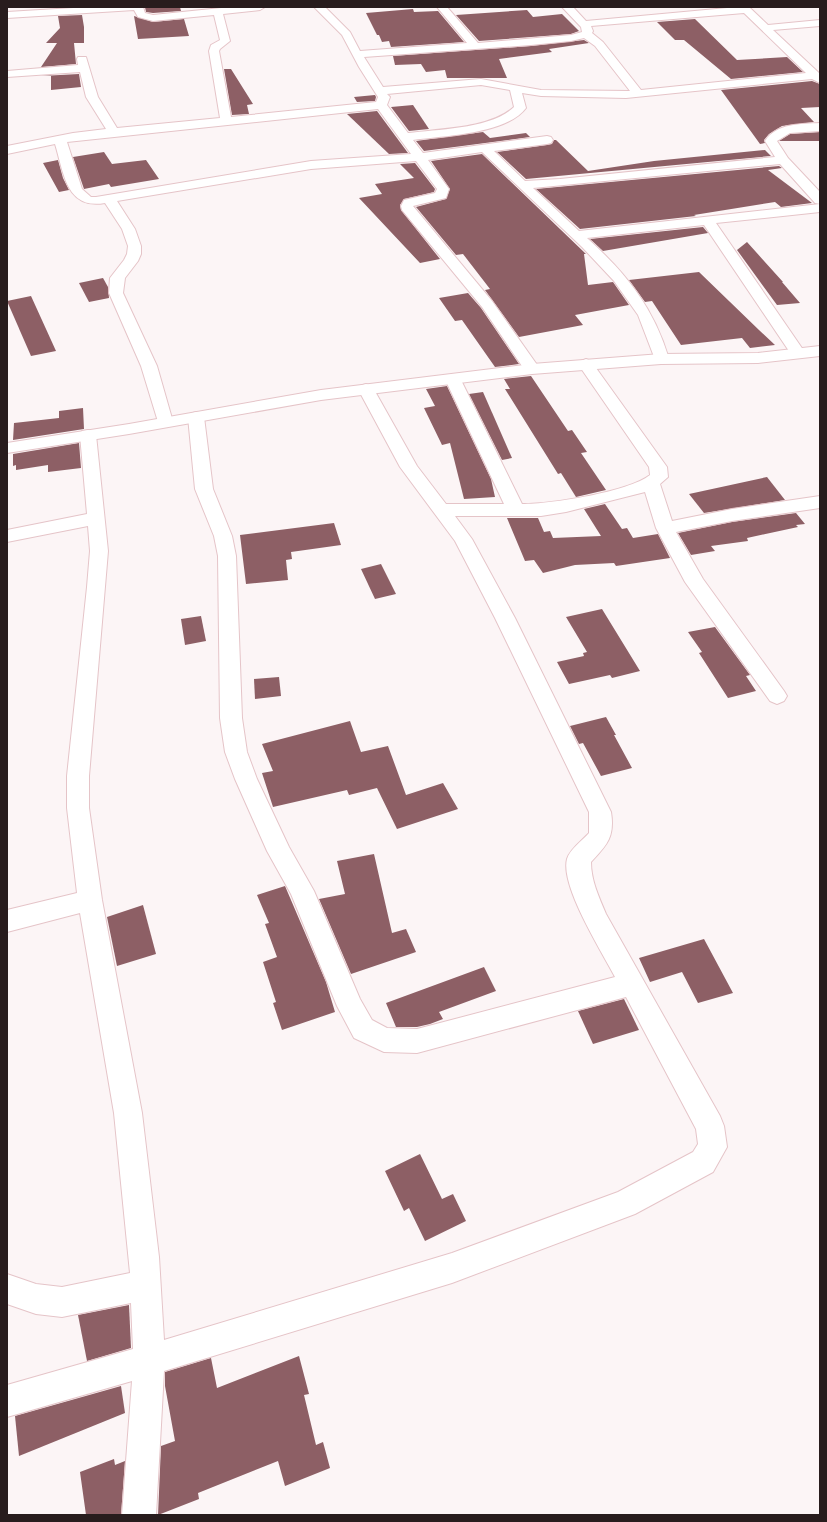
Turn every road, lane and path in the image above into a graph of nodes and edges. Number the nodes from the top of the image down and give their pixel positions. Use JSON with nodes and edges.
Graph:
{"nodes":[{"id":1,"x":138,"y":7,"type":"edge"},
{"id":2,"x":257,"y":7,"type":"edge"},
{"id":3,"x":260,"y":7,"type":"edge"},
{"id":4,"x":319,"y":7,"type":"edge"},
{"id":5,"x":442,"y":7,"type":"edge"},
{"id":6,"x":567,"y":7,"type":"edge"},
{"id":7,"x":745,"y":8,"type":"edge"},
{"id":8,"x":218,"y":12,"type":"junction"},
{"id":9,"x":7,"y":15,"type":"edge"},
{"id":10,"x":820,"y":23,"type":"edge"},
{"id":11,"x":766,"y":28,"type":"junction"},
{"id":12,"x":585,"y":29,"type":"junction"},
{"id":13,"x":475,"y":46,"type":"junction"},
{"id":14,"x":358,"y":54,"type":"junction"},
{"id":15,"x":7,"y":74,"type":"edge"},
{"id":16,"x":816,"y":74,"type":"edge"},
{"id":17,"x":515,"y":88,"type":"junction"},
{"id":18,"x":638,"y":94,"type":"junction"},
{"id":19,"x":381,"y":98,"type":"junction"},
{"id":20,"x":226,"y":120,"type":"junction"},
{"id":21,"x":820,"y":127,"type":"edge"},
{"id":22,"x":113,"y":132,"type":"junction"},
{"id":23,"x":405,"y":137,"type":"junction"},
{"id":24,"x":60,"y":140,"type":"junction"},
{"id":25,"x":547,"y":140,"type":"dead end"},
{"id":26,"x":484,"y":148,"type":"junction"},
{"id":27,"x":7,"y":150,"type":"edge"},
{"id":28,"x":419,"y":156,"type":"junction"},
{"id":29,"x":783,"y":160,"type":"junction"},
{"id":30,"x":522,"y":185,"type":"junction"},
{"id":31,"x":109,"y":200,"type":"junction"},
{"id":32,"x":820,"y":200,"type":"edge"},
{"id":33,"x":820,"y":208,"type":"edge"},
{"id":34,"x":708,"y":221,"type":"junction"},
{"id":35,"x":577,"y":235,"type":"junction"},
{"id":36,"x":820,"y":351,"type":"edge"},
{"id":37,"x":798,"y":354,"type":"junction"},
{"id":38,"x":661,"y":359,"type":"junction"},
{"id":39,"x":586,"y":364,"type":"junction"},
{"id":40,"x":532,"y":369,"type":"junction"},
{"id":41,"x":453,"y":378,"type":"junction"},
{"id":42,"x":366,"y":389,"type":"junction"},
{"id":43,"x":196,"y":417,"type":"junction"},
{"id":44,"x":165,"y":422,"type":"junction"},
{"id":45,"x":88,"y":435,"type":"junction"},
{"id":46,"x":7,"y":448,"type":"edge"},
{"id":47,"x":651,"y":483,"type":"junction"},
{"id":48,"x":820,"y":502,"type":"edge"},
{"id":49,"x":442,"y":510,"type":"junction"},
{"id":50,"x":516,"y":510,"type":"junction"},
{"id":51,"x":97,"y":518,"type":"junction"},
{"id":52,"x":665,"y":528,"type":"junction"},
{"id":53,"x":7,"y":536,"type":"edge"},
{"id":54,"x":777,"y":696,"type":"dead end"},
{"id":55,"x":90,"y":900,"type":"junction"},
{"id":56,"x":7,"y":921,"type":"edge"},
{"id":57,"x":631,"y":984,"type":"junction"},
{"id":58,"x":146,"y":1285,"type":"junction"},
{"id":59,"x":7,"y":1289,"type":"edge"},
{"id":60,"x":149,"y":1360,"type":"junction"},
{"id":61,"x":7,"y":1400,"type":"edge"},
{"id":62,"x":139,"y":1515,"type":"edge"}],
"edges":[{"from":1,"to":8,"type":"street"},
{"from":1,"to":9,"type":"street"},
{"from":2,"to":3,"type":"street"},
{"from":2,"to":8,"type":"street"},
{"from":4,"to":14,"type":"street"},
{"from":5,"to":13,"type":"street"},
{"from":6,"to":12,"type":"street"},
{"from":7,"to":11,"type":"street"},
{"from":7,"to":12,"type":"street"},
{"from":8,"to":20,"type":"street"},
{"from":10,"to":11,"type":"street"},
{"from":11,"to":16,"type":"street"},
{"from":12,"to":13,"type":"street"},
{"from":12,"to":18,"type":"street"},
{"from":13,"to":14,"type":"street"},
{"from":14,"to":19,"type":"street"},
{"from":15,"to":22,"type":"street"},
{"from":16,"to":18,"type":"street"},
{"from":17,"to":18,"type":"street"},
{"from":17,"to":19,"type":"street"},
{"from":17,"to":23,"type":"street"},
{"from":19,"to":20,"type":"street"},
{"from":19,"to":23,"type":"street"},
{"from":20,"to":22,"type":"street"},
{"from":21,"to":29,"type":"street"},
{"from":22,"to":24,"type":"street"},
{"from":23,"to":28,"type":"street"},
{"from":24,"to":27,"type":"street"},
{"from":24,"to":31,"type":"street"},
{"from":25,"to":26,"type":"street"},
{"from":26,"to":28,"type":"street"},
{"from":26,"to":30,"type":"street"},
{"from":28,"to":31,"type":"street"},
{"from":28,"to":40,"type":"street"},
{"from":29,"to":30,"type":"street"},
{"from":29,"to":32,"type":"street"},
{"from":30,"to":35,"type":"street"},
{"from":31,"to":44,"type":"street"},
{"from":33,"to":34,"type":"street"},
{"from":34,"to":35,"type":"street"},
{"from":34,"to":37,"type":"street"},
{"from":35,"to":38,"type":"street"},
{"from":36,"to":37,"type":"street"},
{"from":37,"to":38,"type":"street"},
{"from":38,"to":39,"type":"street"},
{"from":39,"to":40,"type":"street"},
{"from":39,"to":47,"type":"street"},
{"from":40,"to":41,"type":"street"},
{"from":41,"to":42,"type":"street"},
{"from":41,"to":50,"type":"street"},
{"from":42,"to":43,"type":"street"},
{"from":42,"to":49,"type":"street"},
{"from":43,"to":44,"type":"street"},
{"from":43,"to":57,"type":"street"},
{"from":44,"to":45,"type":"street"},
{"from":45,"to":46,"type":"street"},
{"from":45,"to":51,"type":"street"},
{"from":47,"to":50,"type":"street"},
{"from":47,"to":52,"type":"street"},
{"from":48,"to":52,"type":"street"},
{"from":49,"to":50,"type":"street"},
{"from":49,"to":57,"type":"street"},
{"from":51,"to":53,"type":"street"},
{"from":51,"to":55,"type":"street"},
{"from":52,"to":54,"type":"street"},
{"from":55,"to":56,"type":"street"},
{"from":55,"to":58,"type":"street"},
{"from":57,"to":60,"type":"street"},
{"from":58,"to":59,"type":"street"},
{"from":58,"to":60,"type":"street"},
{"from":60,"to":61,"type":"street"},
{"from":60,"to":62,"type":"street"}]}
